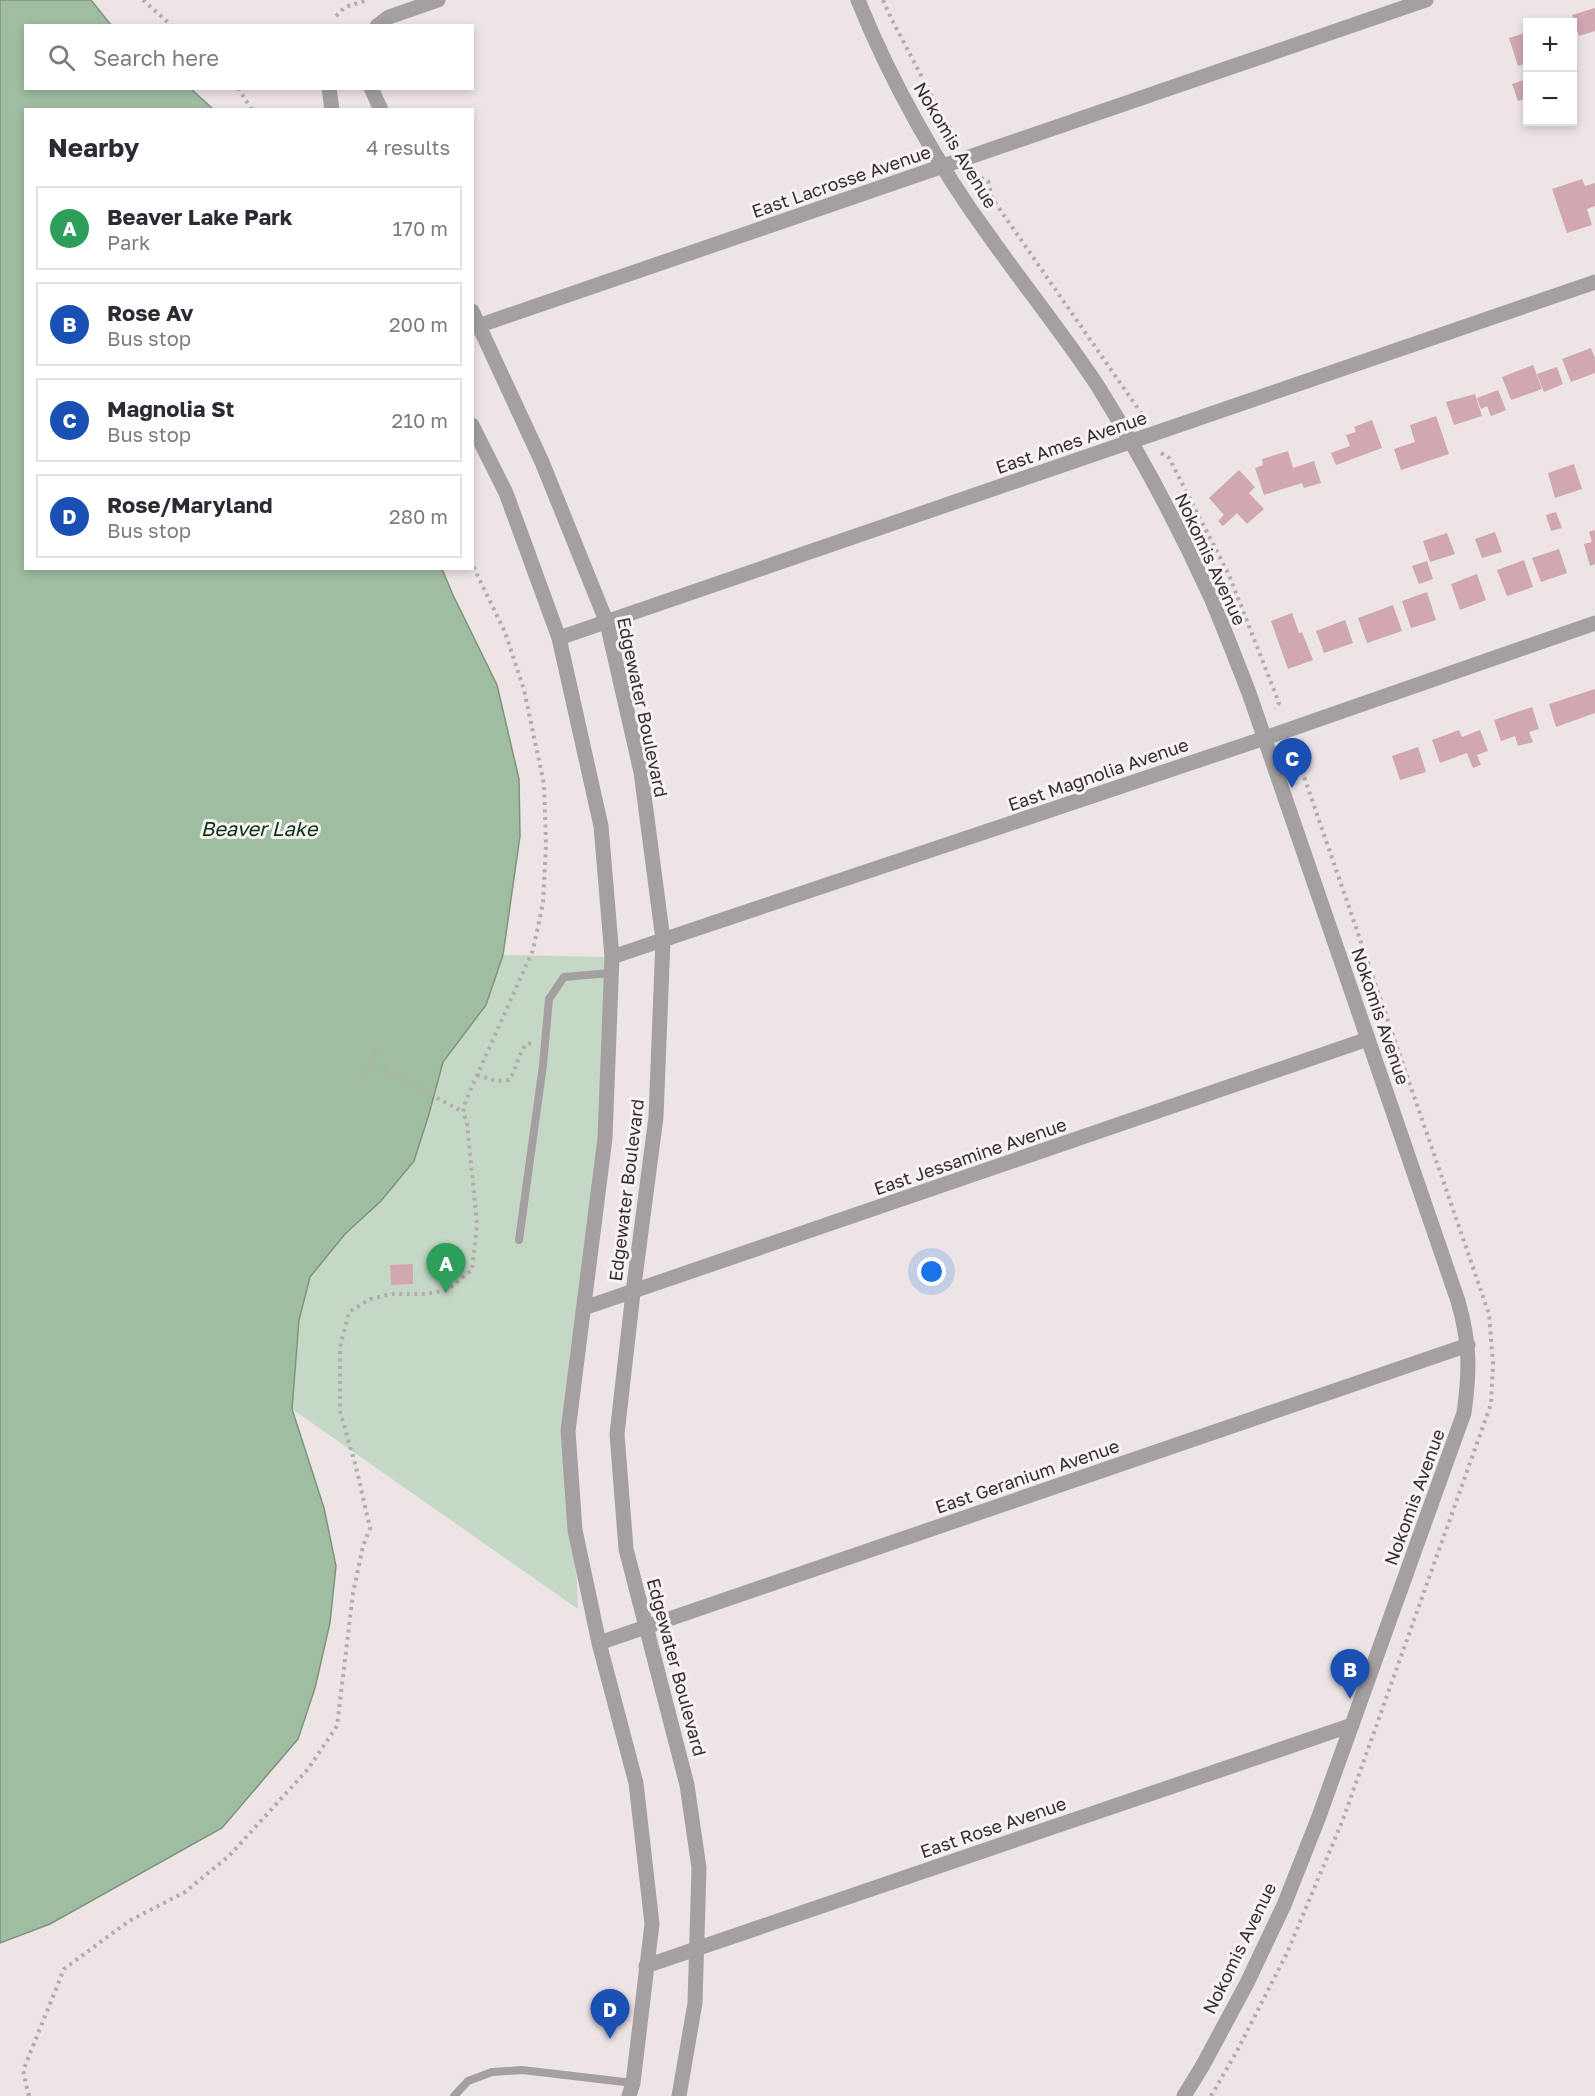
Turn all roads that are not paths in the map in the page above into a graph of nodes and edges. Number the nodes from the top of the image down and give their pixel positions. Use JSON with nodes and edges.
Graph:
{"nodes":[{"id":1,"x":438,"y":0,"type":"edge"},
{"id":2,"x":858,"y":0,"type":"edge"},
{"id":3,"x":1426,"y":0,"type":"edge"},
{"id":4,"x":379,"y":24,"type":"edge"},
{"id":5,"x":329,"y":90,"type":"edge"},
{"id":6,"x":372,"y":90,"type":"edge"},
{"id":7,"x":332,"y":108,"type":"edge"},
{"id":8,"x":380,"y":108,"type":"edge"},
{"id":9,"x":943,"y":166,"type":"junction"},
{"id":10,"x":1595,"y":282,"type":"edge"},
{"id":11,"x":476,"y":327,"type":"edge"},
{"id":12,"x":474,"y":429,"type":"edge"},
{"id":13,"x":1131,"y":442,"type":"junction"},
{"id":14,"x":607,"y":623,"type":"junction"},
{"id":15,"x":1595,"y":623,"type":"edge"},
{"id":16,"x":559,"y":638,"type":"junction"},
{"id":17,"x":1265,"y":738,"type":"junction"},
{"id":18,"x":663,"y":940,"type":"junction"},
{"id":19,"x":612,"y":957,"type":"junction"},
{"id":20,"x":611,"y":973,"type":"junction"},
{"id":21,"x":1368,"y":1039,"type":"junction"},
{"id":22,"x":519,"y":1240,"type":"dead end"},
{"id":23,"x":633,"y":1293,"type":"junction"},
{"id":24,"x":584,"y":1308,"type":"junction"},
{"id":25,"x":1468,"y":1345,"type":"junction"},
{"id":26,"x":646,"y":1627,"type":"junction"},
{"id":27,"x":599,"y":1643,"type":"junction"},
{"id":28,"x":1352,"y":1725,"type":"junction"},
{"id":29,"x":698,"y":1948,"type":"junction"},
{"id":30,"x":646,"y":1965,"type":"junction"},
{"id":31,"x":631,"y":2089,"type":"edge"},
{"id":32,"x":454,"y":2096,"type":"edge"},
{"id":33,"x":679,"y":2096,"type":"edge"},
{"id":34,"x":1184,"y":2096,"type":"edge"}],
"edges":[{"from":1,"to":4,"type":"street"},
{"from":2,"to":9,"type":"street","name":"Nokomis Avenue"},
{"from":3,"to":9,"type":"street","name":"East Lacrosse Avenue"},
{"from":5,"to":7,"type":"street"},
{"from":6,"to":8,"type":"street"},
{"from":9,"to":11,"type":"street","name":"East Lacrosse Avenue"},
{"from":9,"to":13,"type":"street","name":"Nokomis Avenue"},
{"from":10,"to":13,"type":"street","name":"East Ames Avenue"},
{"from":11,"to":14,"type":"street","name":"Edgewater Boulevard"},
{"from":12,"to":16,"type":"street","name":"Edgewater Boulevard"},
{"from":13,"to":14,"type":"street","name":"East Ames Avenue"},
{"from":13,"to":17,"type":"street","name":"Nokomis Avenue"},
{"from":14,"to":16,"type":"street","name":"East Ames Avenue"},
{"from":14,"to":18,"type":"street","name":"Edgewater Boulevard"},
{"from":15,"to":17,"type":"street","name":"East Magnolia Avenue"},
{"from":16,"to":19,"type":"street","name":"Edgewater Boulevard"},
{"from":17,"to":18,"type":"street","name":"East Magnolia Avenue"},
{"from":17,"to":21,"type":"street","name":"Nokomis Avenue"},
{"from":18,"to":19,"type":"street","name":"East Magnolia Avenue"},
{"from":18,"to":23,"type":"street","name":"Edgewater Boulevard"},
{"from":19,"to":20,"type":"street","name":"Edgewater Boulevard"},
{"from":20,"to":22,"type":"lane"},
{"from":20,"to":24,"type":"street","name":"Edgewater Boulevard"},
{"from":21,"to":23,"type":"street","name":"East Jessamine Avenue"},
{"from":21,"to":25,"type":"street","name":"Nokomis Avenue"},
{"from":23,"to":24,"type":"street","name":"East Jessamine Avenue"},
{"from":23,"to":26,"type":"street","name":"Edgewater Boulevard"},
{"from":24,"to":27,"type":"street","name":"Edgewater Boulevard"},
{"from":25,"to":26,"type":"street","name":"East Geranium Avenue"},
{"from":25,"to":28,"type":"street","name":"Nokomis Avenue"},
{"from":26,"to":27,"type":"street","name":"East Geranium Avenue"},
{"from":26,"to":29,"type":"street","name":"Edgewater Boulevard"},
{"from":27,"to":30,"type":"street","name":"Edgewater Boulevard"},
{"from":28,"to":29,"type":"street","name":"East Rose Avenue"},
{"from":28,"to":34,"type":"street","name":"Nokomis Avenue"},
{"from":29,"to":30,"type":"street","name":"East Rose Avenue"},
{"from":29,"to":33,"type":"street","name":"Edgewater Boulevard"},
{"from":30,"to":31,"type":"street","name":"Edgewater Boulevard"},
{"from":31,"to":32,"type":"lane"}]}
